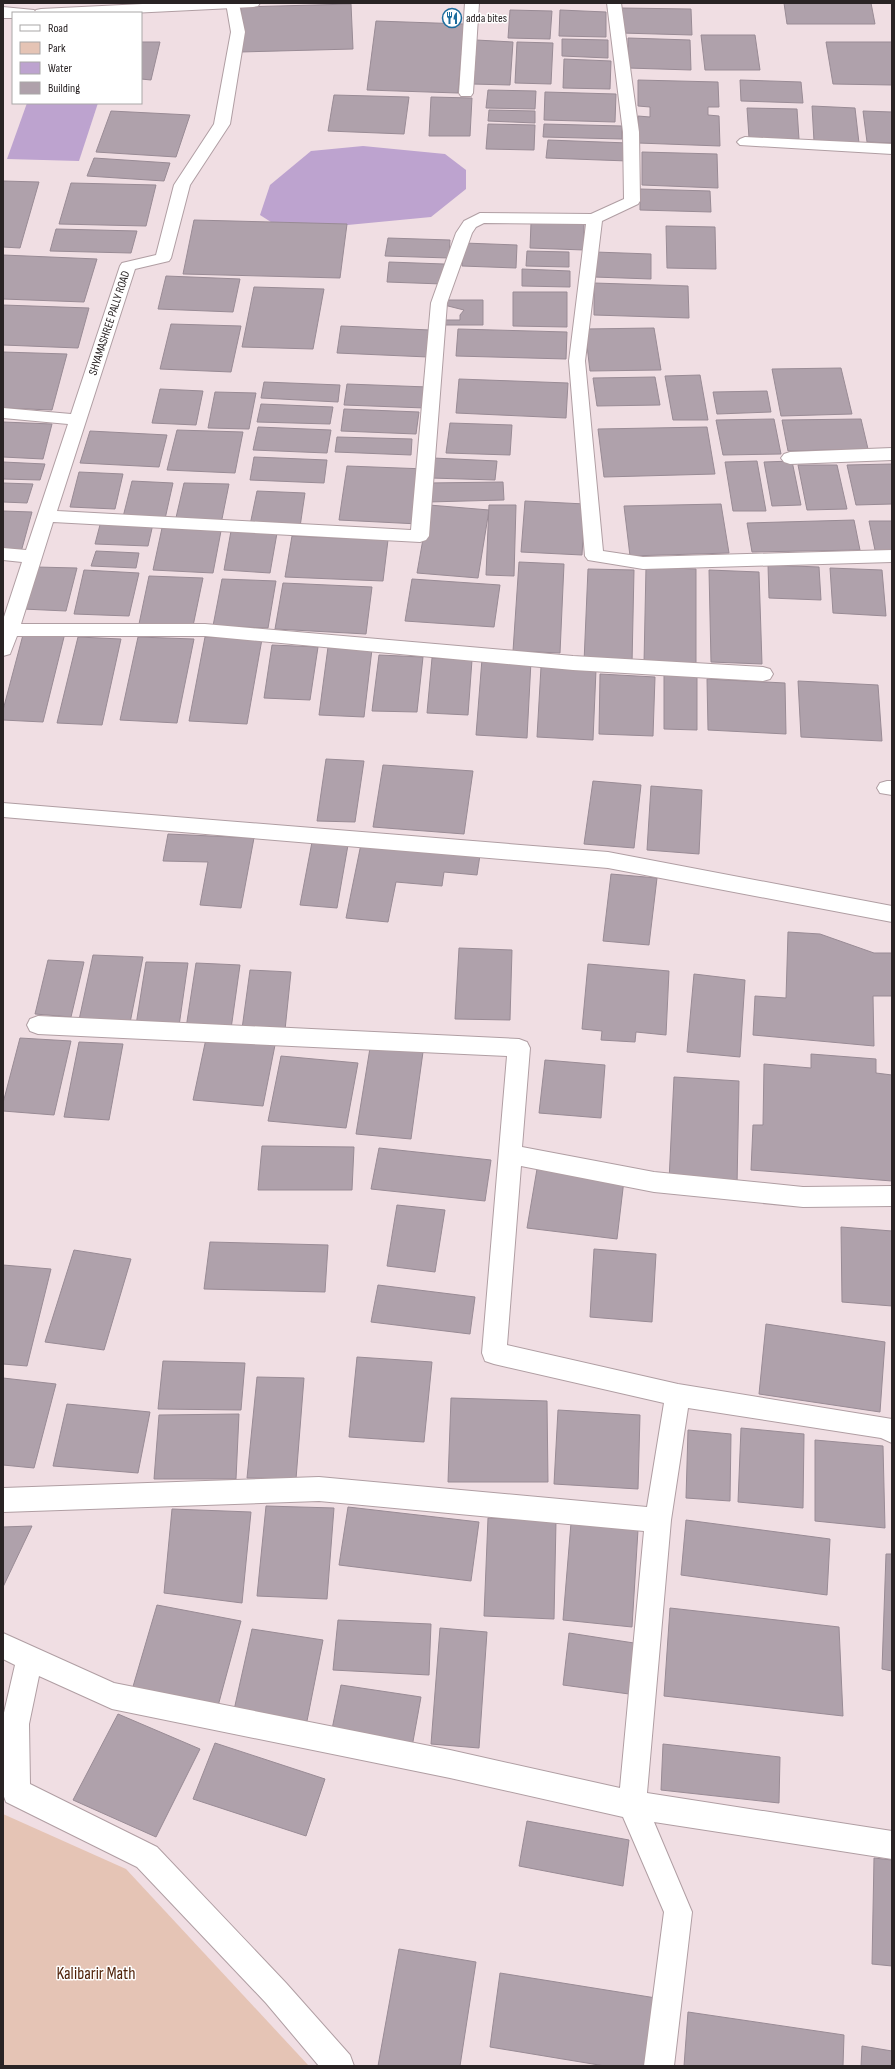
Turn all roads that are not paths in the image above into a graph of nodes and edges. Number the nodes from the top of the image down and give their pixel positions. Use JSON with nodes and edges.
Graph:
{"nodes":[{"id":1,"x":253,"y":3,"type":"edge"},
{"id":2,"x":472,"y":3,"type":"edge"},
{"id":3,"x":614,"y":3,"type":"edge"},
{"id":4,"x":232,"y":4,"type":"edge"},
{"id":5,"x":3,"y":11,"type":"edge"},
{"id":6,"x":16,"y":12,"type":"edge"},
{"id":7,"x":62,"y":12,"type":"edge"},
{"id":8,"x":466,"y":93,"type":"dead end"},
{"id":9,"x":744,"y":142,"type":"dead end"},
{"id":10,"x":892,"y":149,"type":"edge"},
{"id":11,"x":594,"y":219,"type":"junction"},
{"id":12,"x":3,"y":414,"type":"edge"},
{"id":13,"x":78,"y":420,"type":"junction"},
{"id":14,"x":892,"y":454,"type":"edge"},
{"id":15,"x":790,"y":458,"type":"dead end"},
{"id":16,"x":46,"y":516,"type":"junction"},
{"id":17,"x":3,"y":554,"type":"edge"},
{"id":18,"x":892,"y":556,"type":"edge"},
{"id":19,"x":33,"y":557,"type":"junction"},
{"id":20,"x":9,"y":630,"type":"junction"},
{"id":21,"x":3,"y":649,"type":"edge"},
{"id":22,"x":762,"y":674,"type":"dead end"},
{"id":23,"x":3,"y":810,"type":"edge"},
{"id":24,"x":892,"y":914,"type":"edge"},
{"id":25,"x":38,"y":1025,"type":"dead end"},
{"id":26,"x":510,"y":1154,"type":"junction"},
{"id":27,"x":892,"y":1196,"type":"edge"},
{"id":28,"x":678,"y":1395,"type":"junction"},
{"id":29,"x":892,"y":1432,"type":"edge"},
{"id":30,"x":3,"y":1500,"type":"edge"},
{"id":31,"x":658,"y":1520,"type":"junction"},
{"id":32,"x":3,"y":1646,"type":"edge"},
{"id":33,"x":30,"y":1659,"type":"junction"},
{"id":34,"x":632,"y":1805,"type":"junction"},
{"id":35,"x":892,"y":1844,"type":"edge"},
{"id":36,"x":339,"y":2066,"type":"edge"},
{"id":37,"x":659,"y":2066,"type":"edge"}],
"edges":[{"from":1,"to":4,"type":"street"},
{"from":2,"to":8,"type":"street"},
{"from":3,"to":11,"type":"street"},
{"from":4,"to":7,"type":"street"},
{"from":4,"to":13,"type":"street","name":"SHYAMASHREE PALLY ROAD"},
{"from":5,"to":6,"type":"street"},
{"from":9,"to":10,"type":"street"},
{"from":11,"to":16,"type":"street"},
{"from":11,"to":18,"type":"street"},
{"from":12,"to":13,"type":"street"},
{"from":13,"to":16,"type":"street","name":"SHYAMASHREE PALLY ROAD"},
{"from":14,"to":15,"type":"street"},
{"from":16,"to":19,"type":"street","name":"SHYAMASHREE PALLY ROAD"},
{"from":17,"to":19,"type":"street"},
{"from":19,"to":20,"type":"street","name":"SHYAMASHREE PALLY ROAD"},
{"from":20,"to":21,"type":"street","name":"SHYAMASHREE PALLY ROAD"},
{"from":20,"to":22,"type":"street"},
{"from":23,"to":24,"type":"street"},
{"from":25,"to":26,"type":"street"},
{"from":26,"to":27,"type":"street"},
{"from":26,"to":28,"type":"street"},
{"from":28,"to":29,"type":"street"},
{"from":28,"to":31,"type":"street"},
{"from":30,"to":31,"type":"street"},
{"from":31,"to":34,"type":"street"},
{"from":32,"to":33,"type":"street"},
{"from":33,"to":34,"type":"street"},
{"from":33,"to":36,"type":"street"},
{"from":34,"to":35,"type":"street"},
{"from":34,"to":37,"type":"street"}]}
